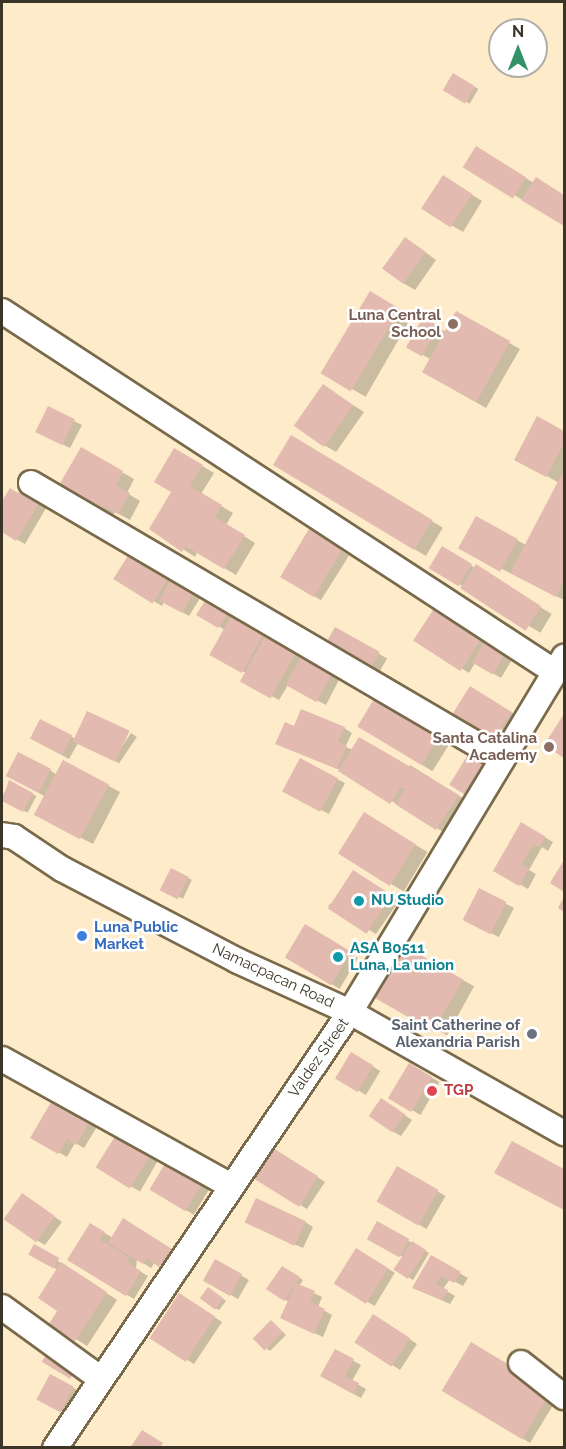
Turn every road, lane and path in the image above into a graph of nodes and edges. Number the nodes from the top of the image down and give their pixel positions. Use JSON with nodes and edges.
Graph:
{"nodes":[{"id":1,"x":2,"y":311,"type":"edge"},
{"id":2,"x":31,"y":483,"type":"dead end"},
{"id":3,"x":560,"y":664,"type":"edge"},
{"id":4,"x":502,"y":759,"type":"junction"},
{"id":5,"x":8,"y":836,"type":"edge"},
{"id":6,"x":350,"y":1012,"type":"junction"},
{"id":7,"x":2,"y":1059,"type":"edge"},
{"id":8,"x":564,"y":1133,"type":"edge"},
{"id":9,"x":231,"y":1185,"type":"junction"},
{"id":10,"x":2,"y":1307,"type":"edge"},
{"id":11,"x":521,"y":1363,"type":"dead end"},
{"id":12,"x":101,"y":1379,"type":"junction"},
{"id":13,"x":564,"y":1397,"type":"edge"},
{"id":14,"x":55,"y":1448,"type":"edge"}],
"edges":[{"from":1,"to":3,"type":"street"},
{"from":2,"to":4,"type":"street"},
{"from":3,"to":4,"type":"street","name":"Valdez Street"},
{"from":4,"to":6,"type":"street","name":"Valdez Street"},
{"from":5,"to":6,"type":"street","name":"Namacpacan Road"},
{"from":6,"to":8,"type":"street","name":"Namacpacan Road"},
{"from":6,"to":9,"type":"street","name":"Valdez Street"},
{"from":7,"to":9,"type":"street"},
{"from":9,"to":12,"type":"street","name":"Valdez Street"},
{"from":10,"to":12,"type":"street"},
{"from":11,"to":13,"type":"street"},
{"from":12,"to":14,"type":"street","name":"Valdez Street"}]}
